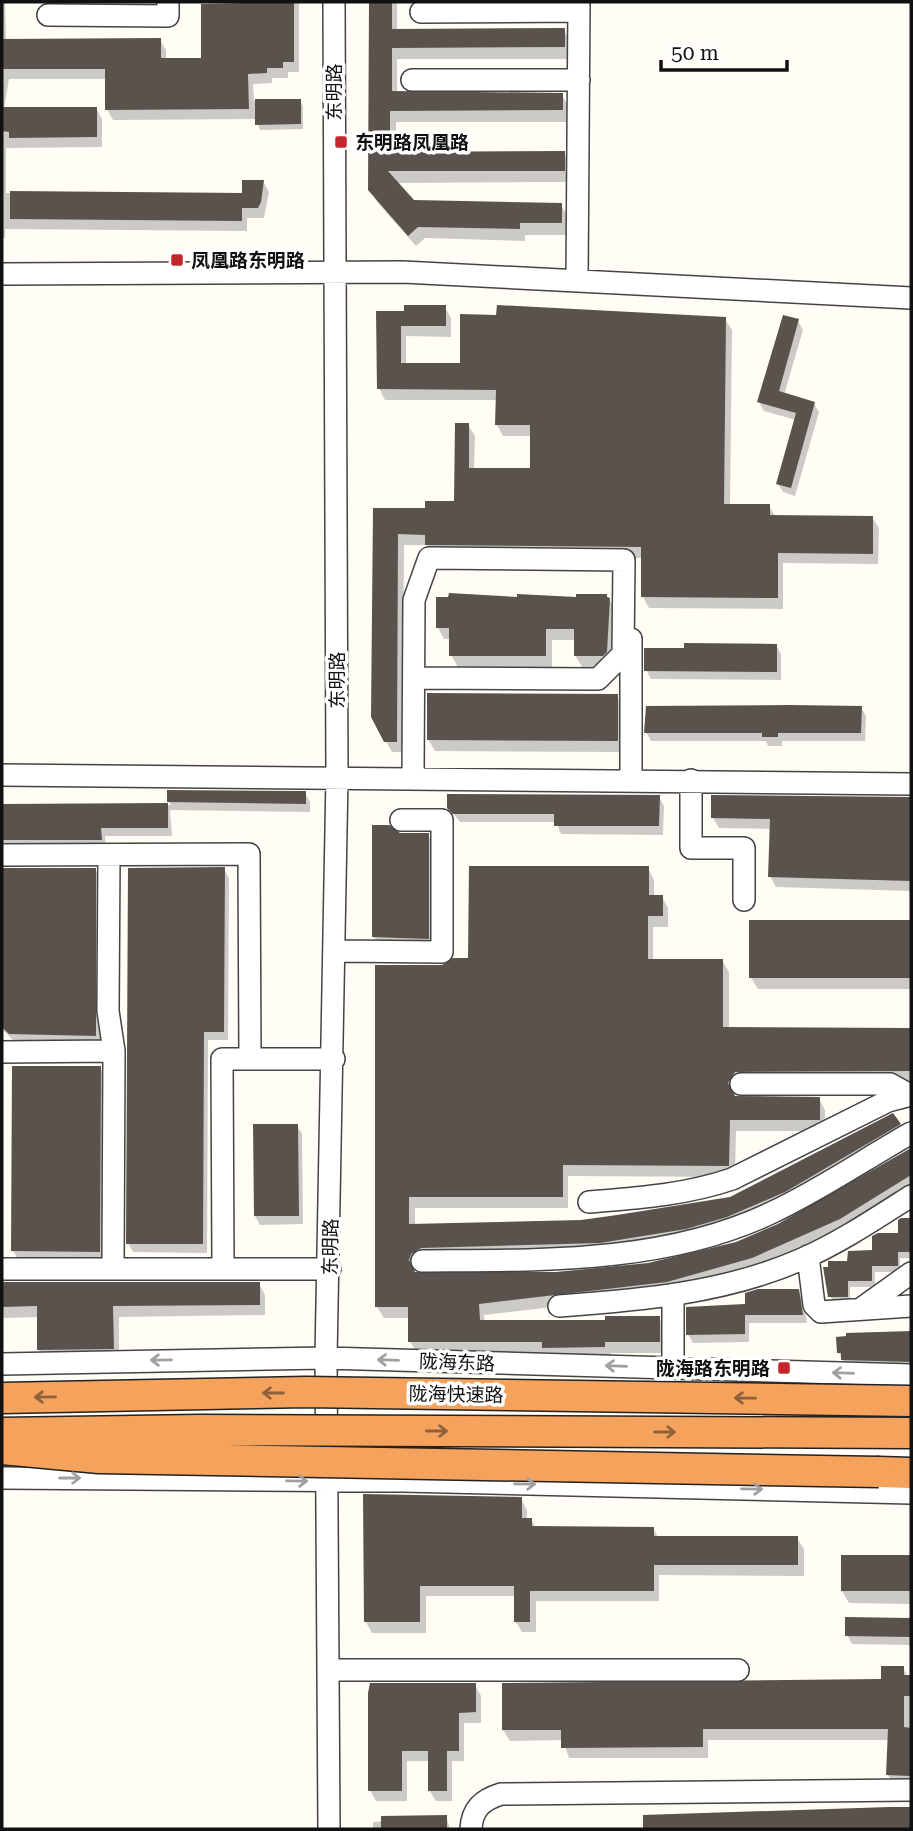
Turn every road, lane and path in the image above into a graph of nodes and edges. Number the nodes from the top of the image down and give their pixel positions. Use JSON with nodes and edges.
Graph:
{"nodes":[{"id":1,"x":168,"y":2,"type":"edge"},
{"id":2,"x":334,"y":2,"type":"edge"},
{"id":3,"x":579,"y":7,"type":"edge"},
{"id":4,"x":421,"y":12,"type":"dead end"},
{"id":5,"x":48,"y":15,"type":"dead end"},
{"id":6,"x":579,"y":79,"type":"junction"},
{"id":7,"x":412,"y":80,"type":"dead end"},
{"id":8,"x":335,"y":272,"type":"junction"},
{"id":9,"x":2,"y":274,"type":"edge"},
{"id":10,"x":577,"y":281,"type":"junction"},
{"id":11,"x":911,"y":298,"type":"edge"},
{"id":12,"x":632,"y":564,"type":"dead end"},
{"id":13,"x":414,"y":678,"type":"junction"},
{"id":14,"x":2,"y":775,"type":"edge"},
{"id":15,"x":337,"y":777,"type":"junction"},
{"id":16,"x":413,"y":778,"type":"junction"},
{"id":17,"x":631,"y":779,"type":"junction"},
{"id":18,"x":691,"y":780,"type":"junction"},
{"id":19,"x":911,"y":784,"type":"edge"},
{"id":20,"x":401,"y":820,"type":"dead end"},
{"id":21,"x":2,"y":855,"type":"edge"},
{"id":22,"x":109,"y":855,"type":"junction"},
{"id":23,"x":744,"y":900,"type":"dead end"},
{"id":24,"x":335,"y":951,"type":"junction"},
{"id":25,"x":114,"y":1051,"type":"junction"},
{"id":26,"x":2,"y":1052,"type":"edge"},
{"id":27,"x":250,"y":1059,"type":"junction"},
{"id":28,"x":334,"y":1059,"type":"junction"},
{"id":29,"x":741,"y":1084,"type":"dead end"},
{"id":30,"x":910,"y":1095,"type":"edge"},
{"id":31,"x":911,"y":1133,"type":"edge"},
{"id":32,"x":911,"y":1196,"type":"edge"},
{"id":33,"x":589,"y":1202,"type":"dead end"},
{"id":34,"x":808,"y":1256,"type":"junction"},
{"id":35,"x":422,"y":1261,"type":"dead end"},
{"id":36,"x":223,"y":1267,"type":"junction"},
{"id":37,"x":113,"y":1268,"type":"junction"},
{"id":38,"x":2,"y":1269,"type":"edge"},
{"id":39,"x":330,"y":1269,"type":"junction"},
{"id":40,"x":911,"y":1273,"type":"edge"},
{"id":41,"x":673,"y":1295,"type":"junction"},
{"id":42,"x":559,"y":1306,"type":"dead end"},
{"id":43,"x":911,"y":1306,"type":"edge"},
{"id":44,"x":860,"y":1309,"type":"junction"},
{"id":45,"x":326,"y":1358,"type":"junction"},
{"id":46,"x":2,"y":1364,"type":"edge"},
{"id":47,"x":673,"y":1368,"type":"junction"},
{"id":48,"x":911,"y":1375,"type":"edge"},
{"id":49,"x":2,"y":1398,"type":"edge"},
{"id":50,"x":911,"y":1401,"type":"edge"},
{"id":51,"x":2,"y":1433,"type":"edge"},
{"id":52,"x":911,"y":1433,"type":"edge"},
{"id":53,"x":2,"y":1449,"type":"edge"},
{"id":54,"x":911,"y":1473,"type":"edge"},
{"id":55,"x":2,"y":1478,"type":"edge"},
{"id":56,"x":328,"y":1482,"type":"junction"},
{"id":57,"x":911,"y":1493,"type":"edge"},
{"id":58,"x":328,"y":1670,"type":"junction"},
{"id":59,"x":738,"y":1670,"type":"dead end"},
{"id":60,"x":911,"y":1790,"type":"edge"},
{"id":61,"x":329,"y":1829,"type":"edge"},
{"id":62,"x":471,"y":1829,"type":"edge"}],
"edges":[{"from":1,"to":5,"type":"street"},
{"from":2,"to":8,"type":"street","name":"东明路"},
{"from":3,"to":4,"type":"street"},
{"from":3,"to":6,"type":"street"},
{"from":6,"to":7,"type":"street"},
{"from":6,"to":10,"type":"street"},
{"from":8,"to":9,"type":"street"},
{"from":8,"to":10,"type":"street"},
{"from":8,"to":15,"type":"street","name":"东明路"},
{"from":10,"to":11,"type":"street"},
{"from":12,"to":17,"type":"street"},
{"from":13,"to":13,"type":"street"},
{"from":13,"to":16,"type":"street"},
{"from":14,"to":15,"type":"street"},
{"from":15,"to":16,"type":"street"},
{"from":15,"to":24,"type":"street","name":"东明路"},
{"from":16,"to":17,"type":"street"},
{"from":17,"to":18,"type":"street"},
{"from":18,"to":19,"type":"street"},
{"from":18,"to":23,"type":"street"},
{"from":20,"to":24,"type":"street"},
{"from":21,"to":22,"type":"street"},
{"from":22,"to":25,"type":"street"},
{"from":22,"to":27,"type":"street"},
{"from":24,"to":28,"type":"street","name":"东明路"},
{"from":25,"to":26,"type":"street"},
{"from":25,"to":37,"type":"street"},
{"from":27,"to":28,"type":"street"},
{"from":27,"to":36,"type":"street"},
{"from":28,"to":39,"type":"street","name":"东明路"},
{"from":29,"to":30,"type":"street"},
{"from":30,"to":33,"type":"street"},
{"from":31,"to":35,"type":"street"},
{"from":32,"to":34,"type":"street"},
{"from":34,"to":41,"type":"street"},
{"from":34,"to":44,"type":"street"},
{"from":36,"to":37,"type":"street"},
{"from":36,"to":39,"type":"street"},
{"from":37,"to":38,"type":"street"},
{"from":39,"to":45,"type":"street","name":"东明路"},
{"from":40,"to":44,"type":"street"},
{"from":41,"to":42,"type":"street"},
{"from":41,"to":47,"type":"street"},
{"from":43,"to":44,"type":"street"},
{"from":45,"to":46,"type":"street","name":"陇海东路","one_way":true},
{"from":47,"to":45,"type":"street","name":"陇海东路","one_way":true},
{"from":45,"to":56,"type":"street","name":"东明路"},
{"from":48,"to":47,"type":"street","name":"陇海东路","one_way":true},
{"from":50,"to":49,"type":"highway","name":"陇海快速路","one_way":true,"bridge":true},
{"from":51,"to":52,"type":"highway","name":"陇海快速路","one_way":true,"bridge":true},
{"from":53,"to":54,"type":"highway","bridge":true},
{"from":55,"to":56,"type":"street","one_way":true},
{"from":56,"to":57,"type":"street","one_way":true},
{"from":56,"to":58,"type":"street","name":"东明路"},
{"from":58,"to":59,"type":"street"},
{"from":58,"to":61,"type":"street","name":"东明路"},
{"from":60,"to":62,"type":"street"}]}
